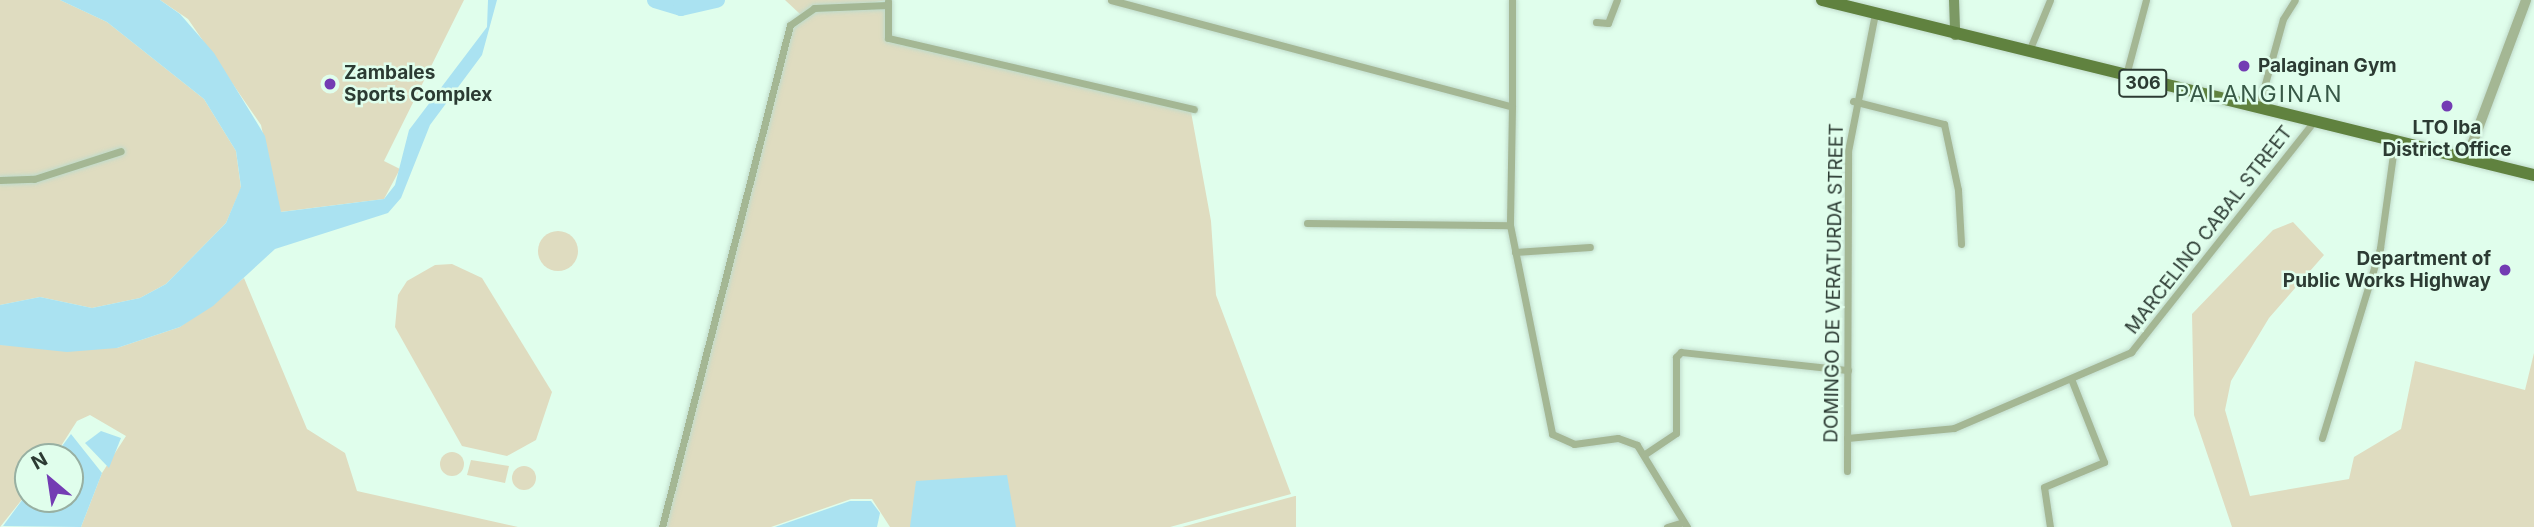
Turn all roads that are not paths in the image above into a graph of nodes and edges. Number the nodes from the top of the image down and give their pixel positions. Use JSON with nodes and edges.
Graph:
{"nodes":[{"id":1,"x":1111,"y":0,"type":"edge"},
{"id":2,"x":1512,"y":0,"type":"edge"},
{"id":3,"x":1617,"y":0,"type":"edge"},
{"id":4,"x":1822,"y":0,"type":"edge"},
{"id":5,"x":1954,"y":0,"type":"edge"},
{"id":6,"x":2050,"y":0,"type":"edge"},
{"id":7,"x":2146,"y":0,"type":"edge"},
{"id":8,"x":2295,"y":0,"type":"edge"},
{"id":9,"x":2526,"y":0,"type":"edge"},
{"id":10,"x":888,"y":2,"type":"edge"},
{"id":11,"x":1875,"y":14,"type":"junction"},
{"id":12,"x":1596,"y":22,"type":"dead end"},
{"id":13,"x":1955,"y":35,"type":"junction"},
{"id":14,"x":2028,"y":54,"type":"junction"},
{"id":15,"x":2125,"y":79,"type":"junction"},
{"id":16,"x":1853,"y":101,"type":"junction"},
{"id":17,"x":1512,"y":107,"type":"junction"},
{"id":18,"x":1194,"y":109,"type":"dead end"},
{"id":19,"x":2258,"y":110,"type":"junction"},
{"id":20,"x":2315,"y":121,"type":"junction"},
{"id":21,"x":2395,"y":140,"type":"junction"},
{"id":22,"x":121,"y":150,"type":"dead end"},
{"id":23,"x":2467,"y":158,"type":"junction"},
{"id":24,"x":2534,"y":175,"type":"edge"},
{"id":25,"x":0,"y":180,"type":"edge"},
{"id":26,"x":1307,"y":223,"type":"dead end"},
{"id":27,"x":1510,"y":226,"type":"junction"},
{"id":28,"x":1961,"y":244,"type":"dead end"},
{"id":29,"x":1590,"y":247,"type":"dead end"},
{"id":30,"x":1515,"y":252,"type":"junction"},
{"id":31,"x":1848,"y":370,"type":"junction"},
{"id":32,"x":2072,"y":381,"type":"junction"},
{"id":33,"x":1847,"y":438,"type":"junction"},
{"id":34,"x":2322,"y":438,"type":"dead end"},
{"id":35,"x":1645,"y":454,"type":"junction"},
{"id":36,"x":1847,"y":471,"type":"dead end"},
{"id":37,"x":1685,"y":525,"type":"edge"},
{"id":38,"x":662,"y":527,"type":"edge"},
{"id":39,"x":1668,"y":527,"type":"edge"},
{"id":40,"x":2050,"y":527,"type":"edge"}],
"edges":[{"from":1,"to":17,"type":"street"},
{"from":2,"to":17,"type":"street"},
{"from":3,"to":12,"type":"street"},
{"from":4,"to":11,"type":"main road","number":"306"},
{"from":5,"to":13,"type":"main road"},
{"from":6,"to":14,"type":"street"},
{"from":7,"to":15,"type":"street"},
{"from":8,"to":19,"type":"street"},
{"from":9,"to":23,"type":"street"},
{"from":10,"to":18,"type":"street"},
{"from":10,"to":38,"type":"street"},
{"from":11,"to":13,"type":"main road","number":"306"},
{"from":11,"to":16,"type":"street","name":"DOMINGO DE VERATURDA STREET"},
{"from":13,"to":14,"type":"main road","number":"306"},
{"from":14,"to":15,"type":"main road","number":"306"},
{"from":15,"to":19,"type":"main road","number":"306"},
{"from":16,"to":28,"type":"street"},
{"from":16,"to":31,"type":"street","name":"DOMINGO DE VERATURDA STREET"},
{"from":17,"to":27,"type":"street"},
{"from":19,"to":20,"type":"main road","number":"306"},
{"from":20,"to":21,"type":"main road","number":"306"},
{"from":20,"to":32,"type":"street","name":"MARCELINO CABAL STREET"},
{"from":21,"to":23,"type":"main road","number":"306"},
{"from":21,"to":34,"type":"street"},
{"from":22,"to":25,"type":"street"},
{"from":23,"to":24,"type":"main road","number":"306"},
{"from":26,"to":27,"type":"street"},
{"from":27,"to":30,"type":"street"},
{"from":29,"to":30,"type":"street"},
{"from":30,"to":35,"type":"street"},
{"from":31,"to":33,"type":"street","name":"DOMINGO DE VERATURDA STREET"},
{"from":31,"to":35,"type":"street"},
{"from":32,"to":33,"type":"street","name":"MARCELINO CABAL STREET"},
{"from":32,"to":40,"type":"street"},
{"from":33,"to":36,"type":"street","name":"DOMINGO DE VERATURDA STREET"},
{"from":35,"to":37,"type":"street"},
{"from":37,"to":39,"type":"street"}]}
